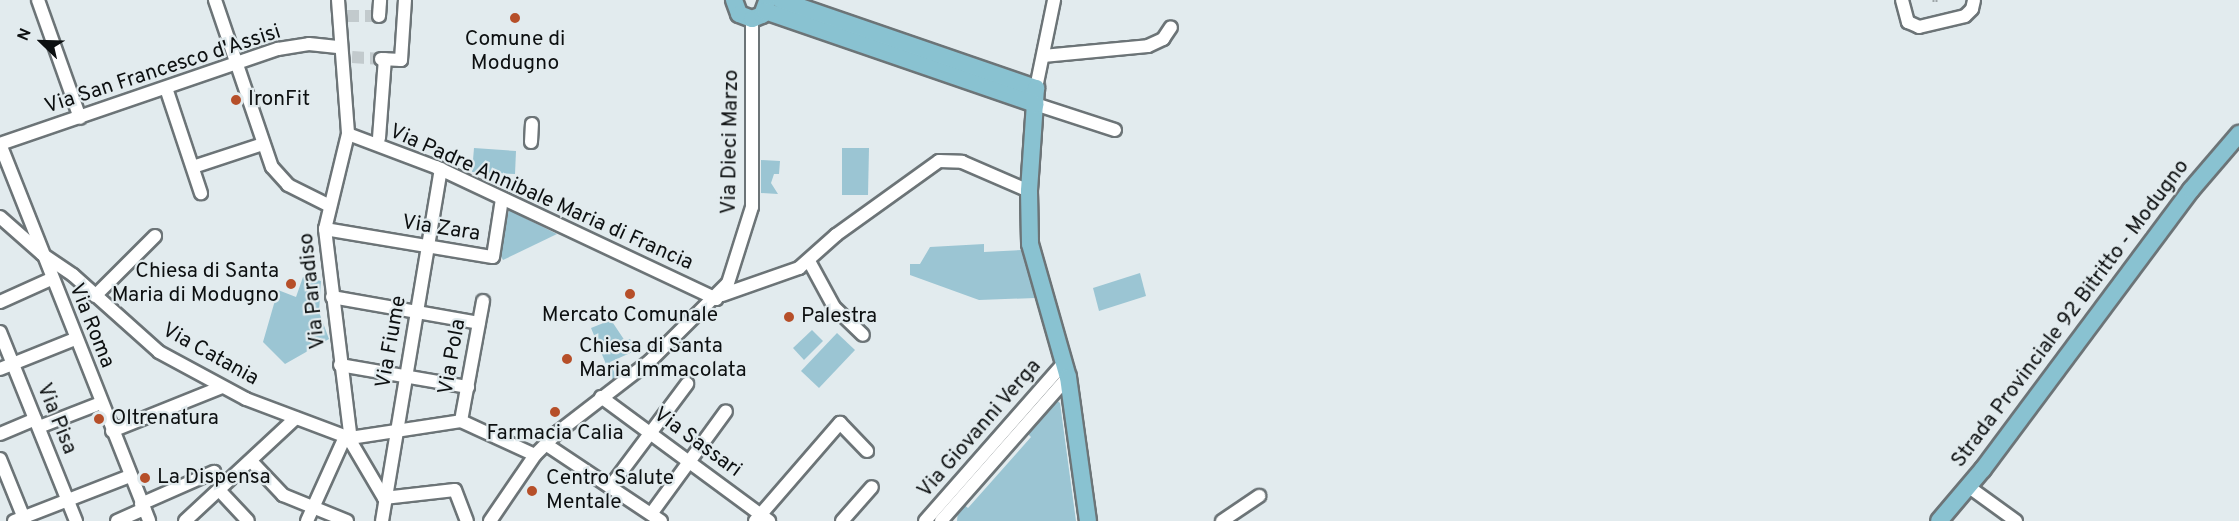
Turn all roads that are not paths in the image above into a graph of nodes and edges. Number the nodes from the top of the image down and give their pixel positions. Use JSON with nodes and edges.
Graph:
{"nodes":[{"id":1,"x":38,"y":0,"type":"edge"},
{"id":2,"x":215,"y":0,"type":"edge"},
{"id":3,"x":338,"y":0,"type":"edge"},
{"id":4,"x":380,"y":0,"type":"edge"},
{"id":5,"x":405,"y":0,"type":"edge"},
{"id":6,"x":780,"y":0,"type":"edge"},
{"id":7,"x":1054,"y":0,"type":"edge"},
{"id":8,"x":1902,"y":0,"type":"edge"},
{"id":9,"x":1974,"y":0,"type":"edge"},
{"id":10,"x":732,"y":1,"type":"edge"},
{"id":11,"x":762,"y":10,"type":"edge"},
{"id":12,"x":379,"y":16,"type":"dead end"},
{"id":13,"x":1171,"y":27,"type":"dead end"},
{"id":14,"x":347,"y":54,"type":"junction"},
{"id":15,"x":1043,"y":56,"type":"junction"},
{"id":16,"x":236,"y":63,"type":"junction"},
{"id":17,"x":166,"y":88,"type":"junction"},
{"id":18,"x":1036,"y":96,"type":"junction"},
{"id":19,"x":80,"y":118,"type":"junction"},
{"id":20,"x":532,"y":124,"type":"dead end"},
{"id":21,"x":1115,"y":130,"type":"dead end"},
{"id":22,"x":348,"y":134,"type":"junction"},
{"id":23,"x":2239,"y":134,"type":"edge"},
{"id":24,"x":379,"y":138,"type":"dead end"},
{"id":25,"x":531,"y":142,"type":"dead end"},
{"id":26,"x":0,"y":144,"type":"edge"},
{"id":27,"x":263,"y":144,"type":"junction"},
{"id":28,"x":192,"y":167,"type":"junction"},
{"id":29,"x":441,"y":169,"type":"junction"},
{"id":30,"x":1029,"y":191,"type":"junction"},
{"id":31,"x":201,"y":193,"type":"dead end"},
{"id":32,"x":502,"y":199,"type":"junction"},
{"id":33,"x":328,"y":205,"type":"junction"},
{"id":34,"x":0,"y":217,"type":"edge"},
{"id":35,"x":31,"y":227,"type":"junction"},
{"id":36,"x":325,"y":229,"type":"junction"},
{"id":37,"x":13,"y":230,"type":"junction"},
{"id":38,"x":155,"y":236,"type":"dead end"},
{"id":39,"x":428,"y":248,"type":"junction"},
{"id":40,"x":42,"y":254,"type":"junction"},
{"id":41,"x":809,"y":261,"type":"junction"},
{"id":42,"x":51,"y":279,"type":"junction"},
{"id":43,"x":95,"y":296,"type":"junction"},
{"id":44,"x":332,"y":297,"type":"junction"},
{"id":45,"x":716,"y":299,"type":"junction"},
{"id":46,"x":483,"y":301,"type":"dead end"},
{"id":47,"x":0,"y":302,"type":"edge"},
{"id":48,"x":417,"y":312,"type":"junction"},
{"id":49,"x":479,"y":322,"type":"junction"},
{"id":50,"x":0,"y":332,"type":"edge"},
{"id":51,"x":863,"y":335,"type":"dead end"},
{"id":52,"x":75,"y":339,"type":"junction"},
{"id":53,"x":13,"y":364,"type":"junction"},
{"id":54,"x":340,"y":365,"type":"junction"},
{"id":55,"x":0,"y":369,"type":"edge"},
{"id":56,"x":1066,"y":370,"type":"junction"},
{"id":57,"x":405,"y":375,"type":"junction"},
{"id":58,"x":687,"y":384,"type":"dead end"},
{"id":59,"x":222,"y":387,"type":"junction"},
{"id":60,"x":468,"y":387,"type":"junction"},
{"id":61,"x":601,"y":397,"type":"junction"},
{"id":62,"x":101,"y":403,"type":"junction"},
{"id":63,"x":726,"y":411,"type":"dead end"},
{"id":64,"x":296,"y":418,"type":"junction"},
{"id":65,"x":461,"y":421,"type":"junction"},
{"id":66,"x":37,"y":423,"type":"junction"},
{"id":67,"x":112,"y":431,"type":"junction"},
{"id":68,"x":397,"y":431,"type":"junction"},
{"id":69,"x":650,"y":432,"type":"junction"},
{"id":70,"x":0,"y":434,"type":"edge"},
{"id":71,"x":347,"y":438,"type":"junction"},
{"id":72,"x":547,"y":445,"type":"junction"},
{"id":73,"x":867,"y":451,"type":"dead end"},
{"id":74,"x":535,"y":455,"type":"junction"},
{"id":75,"x":0,"y":459,"type":"edge"},
{"id":76,"x":250,"y":461,"type":"junction"},
{"id":77,"x":689,"y":462,"type":"junction"},
{"id":78,"x":214,"y":472,"type":"dead end"},
{"id":79,"x":130,"y":476,"type":"junction"},
{"id":80,"x":610,"y":487,"type":"junction"},
{"id":81,"x":872,"y":487,"type":"dead end"},
{"id":82,"x":1969,"y":487,"type":"junction"},
{"id":83,"x":219,"y":490,"type":"junction"},
{"id":84,"x":1259,"y":496,"type":"dead end"},
{"id":85,"x":384,"y":498,"type":"junction"},
{"id":86,"x":68,"y":500,"type":"junction"},
{"id":87,"x":313,"y":507,"type":"junction"},
{"id":88,"x":144,"y":511,"type":"edge"},
{"id":89,"x":656,"y":517,"type":"edge"},
{"id":90,"x":191,"y":519,"type":"edge"},
{"id":91,"x":762,"y":519,"type":"edge"},
{"id":92,"x":21,"y":520,"type":"edge"},
{"id":93,"x":76,"y":521,"type":"edge"},
{"id":94,"x":117,"y":521,"type":"edge"},
{"id":95,"x":248,"y":521,"type":"edge"},
{"id":96,"x":307,"y":521,"type":"edge"},
{"id":97,"x":347,"y":521,"type":"edge"},
{"id":98,"x":382,"y":521,"type":"edge"},
{"id":99,"x":467,"y":521,"type":"edge"},
{"id":100,"x":490,"y":521,"type":"edge"},
{"id":101,"x":842,"y":521,"type":"edge"},
{"id":102,"x":925,"y":521,"type":"edge"},
{"id":103,"x":941,"y":521,"type":"edge"},
{"id":104,"x":1088,"y":521,"type":"edge"},
{"id":105,"x":1222,"y":521,"type":"edge"},
{"id":106,"x":1939,"y":521,"type":"edge"},
{"id":107,"x":2016,"y":521,"type":"edge"}],
"edges":[{"from":1,"to":19,"type":"street"},
{"from":2,"to":16,"type":"street"},
{"from":3,"to":14,"type":"street","name":"Via Paradiso"},
{"from":4,"to":12,"type":"street"},
{"from":5,"to":24,"type":"street"},
{"from":6,"to":18,"type":"main road"},
{"from":7,"to":15,"type":"street"},
{"from":8,"to":9,"type":"street"},
{"from":10,"to":11,"type":"main road"},
{"from":11,"to":18,"type":"main road"},
{"from":11,"to":45,"type":"street","name":"Via Dieci Marzo"},
{"from":13,"to":15,"type":"street"},
{"from":14,"to":16,"type":"street","name":"Via San Francesco d'Assisi"},
{"from":14,"to":22,"type":"street","name":"Via Paradiso"},
{"from":15,"to":18,"type":"street"},
{"from":16,"to":17,"type":"street","name":"Via San Francesco d'Assisi"},
{"from":16,"to":27,"type":"street"},
{"from":17,"to":19,"type":"street","name":"Via San Francesco d'Assisi"},
{"from":17,"to":28,"type":"street"},
{"from":18,"to":21,"type":"street"},
{"from":18,"to":30,"type":"main road"},
{"from":19,"to":26,"type":"street","name":"Via San Francesco d'Assisi"},
{"from":20,"to":25,"type":"street"},
{"from":22,"to":29,"type":"street","name":"Via Padre Annibale Maria di Francia"},
{"from":22,"to":33,"type":"street","name":"Via Paradiso"},
{"from":23,"to":82,"type":"main road","name":"Strada Provinciale 92 Bitritto - Modugno"},
{"from":26,"to":35,"type":"street","name":"Via Roma"},
{"from":27,"to":28,"type":"street"},
{"from":27,"to":33,"type":"street"},
{"from":28,"to":31,"type":"street"},
{"from":29,"to":32,"type":"street","name":"Via Padre Annibale Maria di Francia"},
{"from":29,"to":39,"type":"street","name":"Via Fiume"},
{"from":30,"to":41,"type":"street"},
{"from":30,"to":56,"type":"main road"},
{"from":32,"to":39,"type":"street","name":"Via Zara"},
{"from":32,"to":45,"type":"street","name":"Via Padre Annibale Maria di Francia"},
{"from":33,"to":36,"type":"street","name":"Via Paradiso"},
{"from":34,"to":37,"type":"street","name":"Via Catania"},
{"from":35,"to":37,"type":"street"},
{"from":35,"to":40,"type":"street","name":"Via Roma"},
{"from":36,"to":39,"type":"street","name":"Via Zara"},
{"from":36,"to":44,"type":"street","name":"Via Paradiso"},
{"from":37,"to":40,"type":"street","name":"Via Catania"},
{"from":38,"to":43,"type":"street"},
{"from":39,"to":48,"type":"street","name":"Via Fiume"},
{"from":40,"to":42,"type":"street","name":"Via Roma"},
{"from":40,"to":43,"type":"street","name":"Via Catania"},
{"from":41,"to":45,"type":"street"},
{"from":41,"to":51,"type":"street"},
{"from":42,"to":47,"type":"street"},
{"from":42,"to":52,"type":"street","name":"Via Roma"},
{"from":43,"to":59,"type":"street","name":"Via Catania"},
{"from":44,"to":48,"type":"street"},
{"from":44,"to":54,"type":"street","name":"Via Paradiso"},
{"from":45,"to":61,"type":"street","name":"Via Dieci Marzo"},
{"from":46,"to":49,"type":"street","name":"Via Pola"},
{"from":48,"to":49,"type":"street"},
{"from":48,"to":57,"type":"street","name":"Via Fiume"},
{"from":49,"to":60,"type":"street","name":"Via Pola"},
{"from":50,"to":53,"type":"street","name":"Via Pisa"},
{"from":52,"to":53,"type":"street"},
{"from":52,"to":62,"type":"street","name":"Via Roma"},
{"from":53,"to":55,"type":"street"},
{"from":53,"to":66,"type":"street","name":"Via Pisa"},
{"from":54,"to":57,"type":"street"},
{"from":54,"to":71,"type":"street","name":"Via Paradiso"},
{"from":56,"to":102,"type":"street","name":"Via Giovanni Verga"},
{"from":56,"to":103,"type":"street","name":"Via Giovanni Verga"},
{"from":56,"to":104,"type":"main road"},
{"from":57,"to":60,"type":"street"},
{"from":57,"to":68,"type":"street","name":"Via Fiume"},
{"from":58,"to":69,"type":"street"},
{"from":59,"to":64,"type":"street","name":"Via Catania"},
{"from":59,"to":67,"type":"street"},
{"from":60,"to":65,"type":"street","name":"Via Pola"},
{"from":61,"to":69,"type":"street","name":"Via Sassari"},
{"from":61,"to":72,"type":"street","name":"Via Dieci Marzo"},
{"from":62,"to":66,"type":"street"},
{"from":62,"to":67,"type":"street","name":"Via Roma"},
{"from":63,"to":77,"type":"street"},
{"from":64,"to":71,"type":"street","name":"Via Catania"},
{"from":64,"to":76,"type":"street"},
{"from":65,"to":68,"type":"street"},
{"from":65,"to":74,"type":"street"},
{"from":66,"to":70,"type":"street"},
{"from":66,"to":86,"type":"street","name":"Via Pisa"},
{"from":67,"to":79,"type":"street","name":"Via Roma"},
{"from":68,"to":71,"type":"street"},
{"from":68,"to":85,"type":"street","name":"Via Fiume"},
{"from":69,"to":77,"type":"street","name":"Via Sassari"},
{"from":69,"to":80,"type":"street"},
{"from":71,"to":85,"type":"street"},
{"from":71,"to":87,"type":"street"},
{"from":72,"to":74,"type":"street","name":"Via Dieci Marzo"},
{"from":72,"to":80,"type":"street"},
{"from":73,"to":91,"type":"street"},
{"from":74,"to":100,"type":"street","name":"Via Dieci Marzo"},
{"from":75,"to":92,"type":"street"},
{"from":76,"to":83,"type":"street"},
{"from":76,"to":87,"type":"street"},
{"from":77,"to":89,"type":"street"},
{"from":77,"to":91,"type":"street","name":"Via Sassari"},
{"from":78,"to":88,"type":"street"},
{"from":79,"to":86,"type":"street"},
{"from":79,"to":88,"type":"street","name":"Via Roma"},
{"from":80,"to":89,"type":"street"},
{"from":81,"to":101,"type":"street"},
{"from":82,"to":106,"type":"main road","name":"Strada Provinciale 92 Bitritto - Modugno"},
{"from":82,"to":107,"type":"street"},
{"from":83,"to":90,"type":"street"},
{"from":83,"to":95,"type":"street"},
{"from":84,"to":105,"type":"street"},
{"from":85,"to":98,"type":"street","name":"Via Fiume"},
{"from":85,"to":99,"type":"street"},
{"from":86,"to":92,"type":"street"},
{"from":86,"to":93,"type":"street","name":"Via Pisa"},
{"from":87,"to":96,"type":"street"},
{"from":87,"to":97,"type":"street"},
{"from":88,"to":94,"type":"street"}]}
